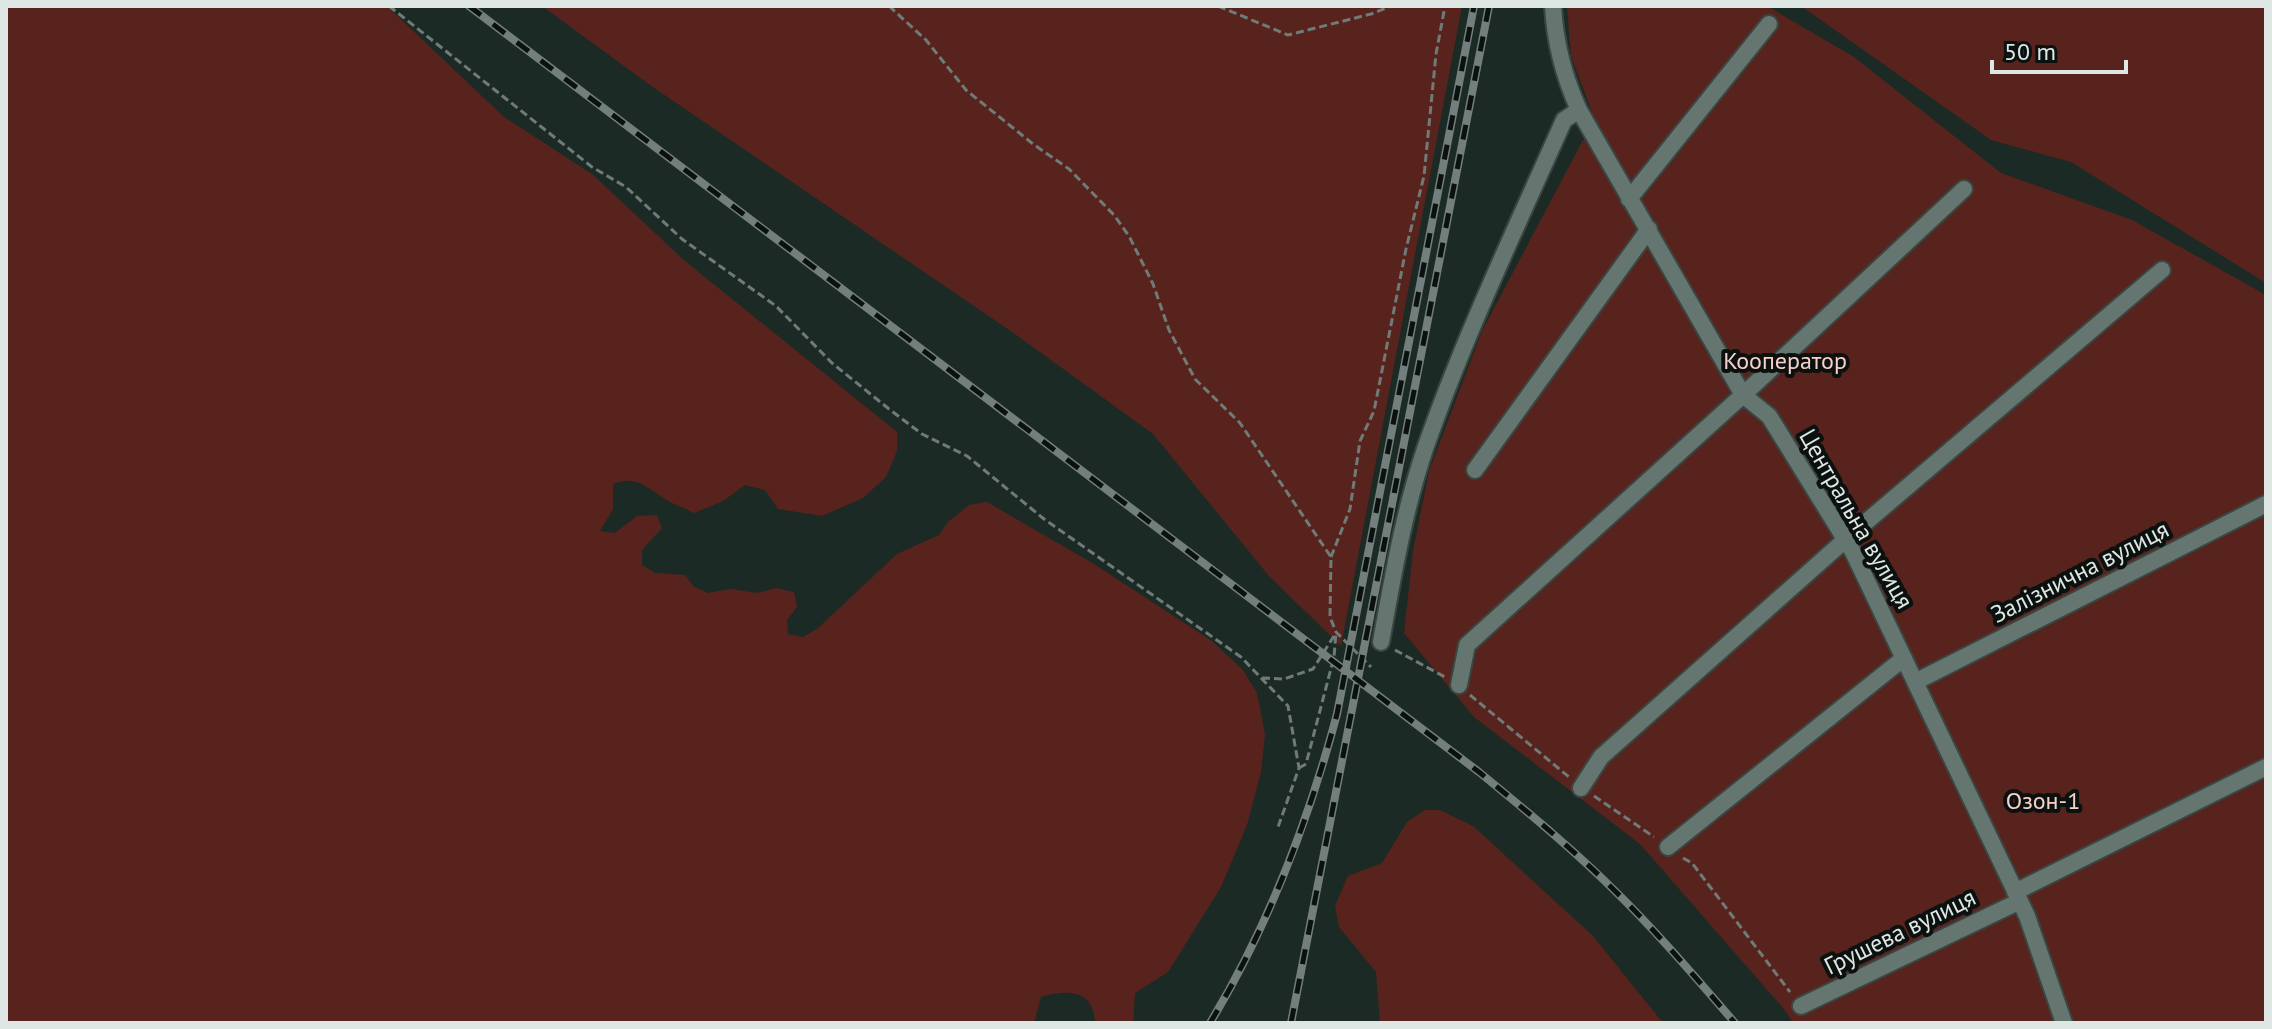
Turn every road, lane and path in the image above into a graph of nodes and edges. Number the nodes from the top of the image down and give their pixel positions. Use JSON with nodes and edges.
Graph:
{"nodes":[{"id":1,"x":389,"y":6,"type":"edge"},
{"id":2,"x":889,"y":6,"type":"edge"},
{"id":3,"x":1218,"y":6,"type":"edge"},
{"id":4,"x":1391,"y":6,"type":"edge"},
{"id":5,"x":1445,"y":6,"type":"edge"},
{"id":6,"x":1553,"y":6,"type":"edge"},
{"id":7,"x":1769,"y":24,"type":"dead end"},
{"id":8,"x":1579,"y":110,"type":"junction"},
{"id":9,"x":1964,"y":189,"type":"dead end"},
{"id":10,"x":1629,"y":199,"type":"junction"},
{"id":11,"x":1649,"y":229,"type":"junction"},
{"id":12,"x":2162,"y":270,"type":"dead end"},
{"id":13,"x":1743,"y":395,"type":"junction"},
{"id":14,"x":1475,"y":470,"type":"dead end"},
{"id":15,"x":2266,"y":504,"type":"edge"},
{"id":16,"x":1845,"y":540,"type":"junction"},
{"id":17,"x":1331,"y":557,"type":"junction"},
{"id":18,"x":1336,"y":632,"type":"junction"},
{"id":19,"x":1381,"y":642,"type":"joint"},
{"id":20,"x":1904,"y":658,"type":"junction"},
{"id":21,"x":1371,"y":667,"type":"dead end"},
{"id":22,"x":1262,"y":678,"type":"junction"},
{"id":23,"x":1915,"y":682,"type":"junction"},
{"id":24,"x":1459,"y":685,"type":"junction"},
{"id":25,"x":2266,"y":767,"type":"edge"},
{"id":26,"x":1299,"y":768,"type":"junction"},
{"id":27,"x":1581,"y":788,"type":"junction"},
{"id":28,"x":1278,"y":827,"type":"dead end"},
{"id":29,"x":1668,"y":847,"type":"junction"},
{"id":30,"x":2018,"y":896,"type":"junction"},
{"id":31,"x":1801,"y":1006,"type":"joint"},
{"id":32,"x":2064,"y":1023,"type":"edge"}],
"edges":[{"from":1,"to":22,"type":"path"},
{"from":2,"to":17,"type":"path"},
{"from":3,"to":4,"type":"path"},
{"from":5,"to":17,"type":"path"},
{"from":6,"to":8,"type":"street","name":"Центральна вулиця"},
{"from":7,"to":10,"type":"street"},
{"from":8,"to":10,"type":"street","name":"Центральна вулиця"},
{"from":8,"to":19,"type":"street"},
{"from":9,"to":13,"type":"street"},
{"from":10,"to":11,"type":"street","name":"Центральна вулиця"},
{"from":11,"to":13,"type":"street","name":"Центральна вулиця"},
{"from":11,"to":14,"type":"street"},
{"from":12,"to":16,"type":"street"},
{"from":13,"to":16,"type":"street","name":"Центральна вулиця"},
{"from":13,"to":24,"type":"street"},
{"from":15,"to":23,"type":"street","name":"Залізнична вулиця"},
{"from":16,"to":20,"type":"street","name":"Центральна вулиця"},
{"from":16,"to":27,"type":"street"},
{"from":17,"to":18,"type":"path"},
{"from":18,"to":21,"type":"path"},
{"from":18,"to":22,"type":"path"},
{"from":18,"to":26,"type":"path"},
{"from":19,"to":24,"type":"path"},
{"from":20,"to":23,"type":"street","name":"Центральна вулиця"},
{"from":20,"to":29,"type":"street"},
{"from":22,"to":26,"type":"path"},
{"from":23,"to":30,"type":"street","name":"Центральна вулиця"},
{"from":24,"to":27,"type":"path"},
{"from":25,"to":30,"type":"street","name":"Грушева вулиця"},
{"from":26,"to":28,"type":"path"},
{"from":27,"to":29,"type":"path"},
{"from":29,"to":31,"type":"path"},
{"from":30,"to":31,"type":"street","name":"Грушева вулиця"},
{"from":30,"to":32,"type":"street","name":"Центральна вулиця"}]}
